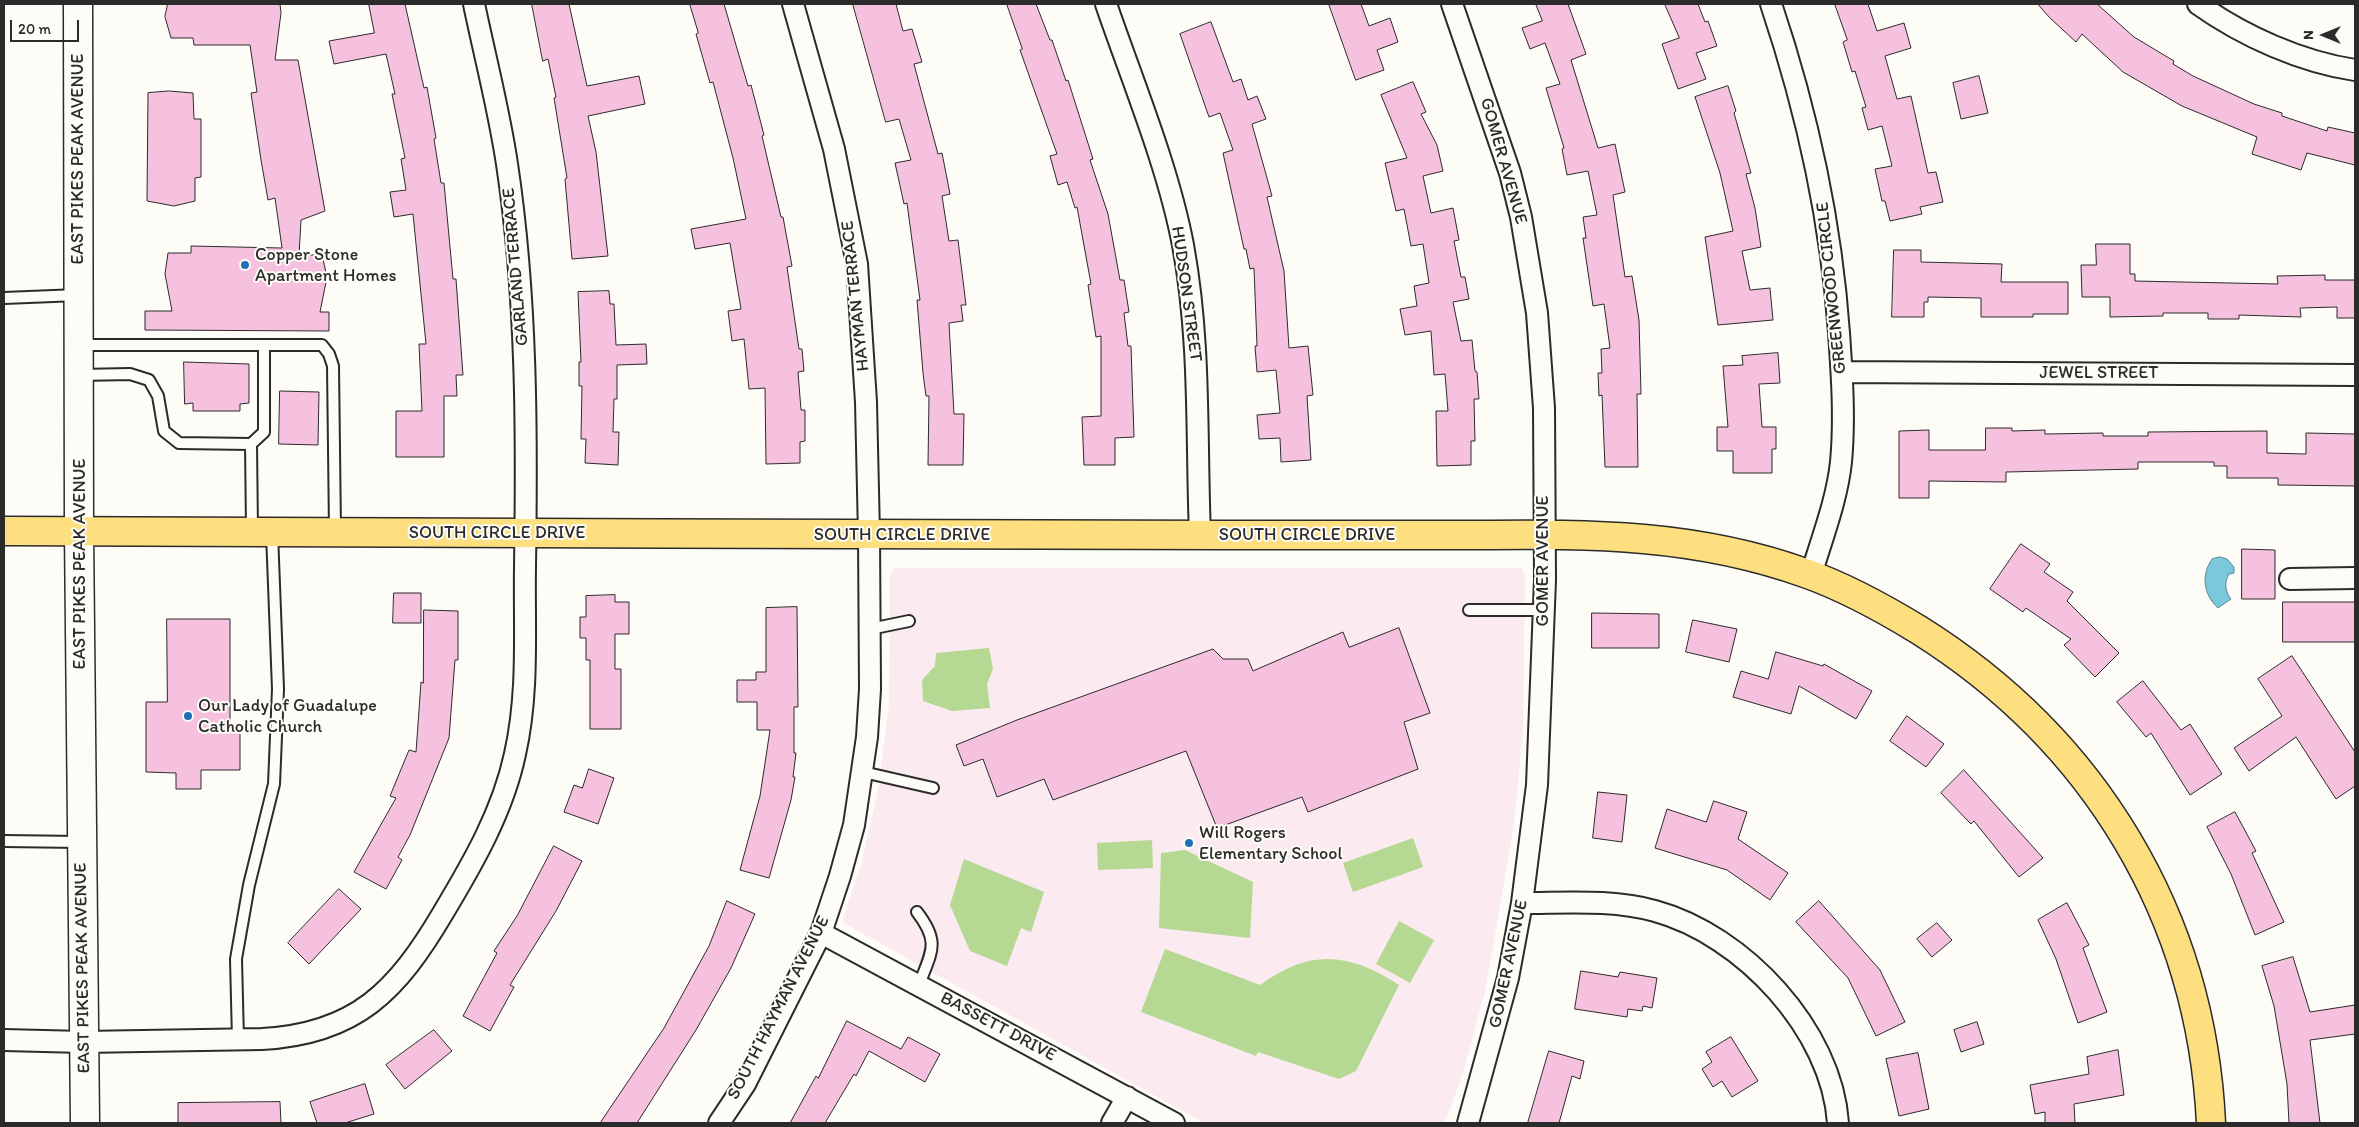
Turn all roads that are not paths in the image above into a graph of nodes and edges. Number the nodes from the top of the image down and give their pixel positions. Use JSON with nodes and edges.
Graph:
{"nodes":[{"id":1,"x":78,"y":4,"type":"edge"},
{"id":2,"x":474,"y":4,"type":"edge"},
{"id":3,"x":792,"y":4,"type":"edge"},
{"id":4,"x":1106,"y":4,"type":"edge"},
{"id":5,"x":1452,"y":4,"type":"edge"},
{"id":6,"x":1772,"y":4,"type":"edge"},
{"id":7,"x":2198,"y":4,"type":"edge"},
{"id":8,"x":2355,"y":70,"type":"edge"},
{"id":9,"x":79,"y":295,"type":"junction"},
{"id":10,"x":4,"y":298,"type":"edge"},
{"id":11,"x":79,"y":345,"type":"junction"},
{"id":12,"x":264,"y":345,"type":"junction"},
{"id":13,"x":1842,"y":372,"type":"junction"},
{"id":14,"x":79,"y":374,"type":"junction"},
{"id":15,"x":2355,"y":374,"type":"edge"},
{"id":16,"x":251,"y":444,"type":"junction"},
{"id":17,"x":4,"y":531,"type":"edge"},
{"id":18,"x":79,"y":531,"type":"junction"},
{"id":19,"x":262,"y":532,"type":"junction"},
{"id":20,"x":335,"y":532,"type":"junction"},
{"id":21,"x":525,"y":533,"type":"junction"},
{"id":22,"x":1545,"y":534,"type":"junction"},
{"id":23,"x":868,"y":535,"type":"junction"},
{"id":24,"x":1200,"y":535,"type":"junction"},
{"id":25,"x":1811,"y":575,"type":"junction"},
{"id":26,"x":2355,"y":578,"type":"edge"},
{"id":27,"x":2290,"y":579,"type":"dead end"},
{"id":28,"x":1469,"y":610,"type":"dead end"},
{"id":29,"x":1544,"y":610,"type":"junction"},
{"id":30,"x":909,"y":620,"type":"dead end"},
{"id":31,"x":870,"y":629,"type":"junction"},
{"id":32,"x":863,"y":772,"type":"junction"},
{"id":33,"x":933,"y":788,"type":"dead end"},
{"id":34,"x":4,"y":841,"type":"edge"},
{"id":35,"x":82,"y":842,"type":"junction"},
{"id":36,"x":1522,"y":904,"type":"junction"},
{"id":37,"x":917,"y":912,"type":"dead end"},
{"id":38,"x":821,"y":932,"type":"junction"},
{"id":39,"x":919,"y":985,"type":"junction"},
{"id":40,"x":4,"y":1040,"type":"edge"},
{"id":41,"x":238,"y":1040,"type":"junction"},
{"id":42,"x":83,"y":1042,"type":"junction"},
{"id":43,"x":1127,"y":1097,"type":"junction"},
{"id":44,"x":85,"y":1123,"type":"edge"},
{"id":45,"x":719,"y":1123,"type":"edge"},
{"id":46,"x":1112,"y":1123,"type":"edge"},
{"id":47,"x":1174,"y":1123,"type":"edge"},
{"id":48,"x":1468,"y":1123,"type":"edge"},
{"id":49,"x":1838,"y":1123,"type":"edge"},
{"id":50,"x":2211,"y":1123,"type":"edge"}],
"edges":[{"from":1,"to":9,"type":"main road","name":"EAST PIKES PEAK AVENUE"},
{"from":2,"to":21,"type":"street","name":"GARLAND TERRACE"},
{"from":3,"to":23,"type":"street","name":"HAYMAN TERRACE"},
{"from":4,"to":24,"type":"street","name":"HUDSON STREET"},
{"from":5,"to":22,"type":"street","name":"GOMER AVENUE"},
{"from":6,"to":13,"type":"street","name":"GREENWOOD CIRCLE"},
{"from":7,"to":8,"type":"street"},
{"from":9,"to":10,"type":"lane"},
{"from":9,"to":11,"type":"main road","name":"EAST PIKES PEAK AVENUE"},
{"from":11,"to":12,"type":"lane"},
{"from":11,"to":14,"type":"main road","name":"EAST PIKES PEAK AVENUE"},
{"from":12,"to":16,"type":"lane"},
{"from":12,"to":20,"type":"lane"},
{"from":13,"to":15,"type":"street","name":"JEWEL STREET"},
{"from":13,"to":25,"type":"street","name":"GREENWOOD CIRCLE"},
{"from":14,"to":16,"type":"lane"},
{"from":14,"to":18,"type":"main road","name":"EAST PIKES PEAK AVENUE"},
{"from":16,"to":19,"type":"lane"},
{"from":17,"to":18,"type":"main road","name":"SOUTH CIRCLE DRIVE"},
{"from":18,"to":19,"type":"main road","name":"SOUTH CIRCLE DRIVE"},
{"from":18,"to":35,"type":"main road","name":"EAST PIKES PEAK AVENUE"},
{"from":19,"to":20,"type":"main road","name":"SOUTH CIRCLE DRIVE"},
{"from":19,"to":41,"type":"lane"},
{"from":20,"to":21,"type":"main road","name":"SOUTH CIRCLE DRIVE"},
{"from":21,"to":23,"type":"main road","name":"SOUTH CIRCLE DRIVE"},
{"from":21,"to":41,"type":"street","name":"GARLAND TERRACE"},
{"from":22,"to":24,"type":"main road","name":"SOUTH CIRCLE DRIVE"},
{"from":22,"to":25,"type":"main road","name":"SOUTH CIRCLE DRIVE"},
{"from":22,"to":29,"type":"street","name":"GOMER AVENUE"},
{"from":23,"to":24,"type":"main road","name":"SOUTH CIRCLE DRIVE"},
{"from":23,"to":31,"type":"street","name":"SOUTH HAYMAN AVENUE"},
{"from":25,"to":50,"type":"main road","name":"SOUTH CIRCLE DRIVE"},
{"from":26,"to":27,"type":"street"},
{"from":28,"to":29,"type":"lane"},
{"from":29,"to":36,"type":"street","name":"GOMER AVENUE"},
{"from":30,"to":31,"type":"lane"},
{"from":31,"to":32,"type":"street","name":"SOUTH HAYMAN AVENUE"},
{"from":32,"to":33,"type":"lane"},
{"from":32,"to":38,"type":"street","name":"SOUTH HAYMAN AVENUE"},
{"from":34,"to":35,"type":"lane"},
{"from":35,"to":42,"type":"main road","name":"EAST PIKES PEAK AVENUE"},
{"from":36,"to":48,"type":"street","name":"GOMER AVENUE"},
{"from":36,"to":49,"type":"street"},
{"from":37,"to":39,"type":"lane"},
{"from":38,"to":39,"type":"street","name":"BASSETT DRIVE"},
{"from":38,"to":45,"type":"street","name":"SOUTH HAYMAN AVENUE"},
{"from":39,"to":43,"type":"street","name":"BASSETT DRIVE"},
{"from":40,"to":42,"type":"street","name":"GARLAND TERRACE"},
{"from":41,"to":42,"type":"street","name":"GARLAND TERRACE"},
{"from":42,"to":44,"type":"main road","name":"EAST PIKES PEAK AVENUE"},
{"from":43,"to":46,"type":"street"},
{"from":43,"to":47,"type":"street","name":"BASSETT DRIVE"}]}
